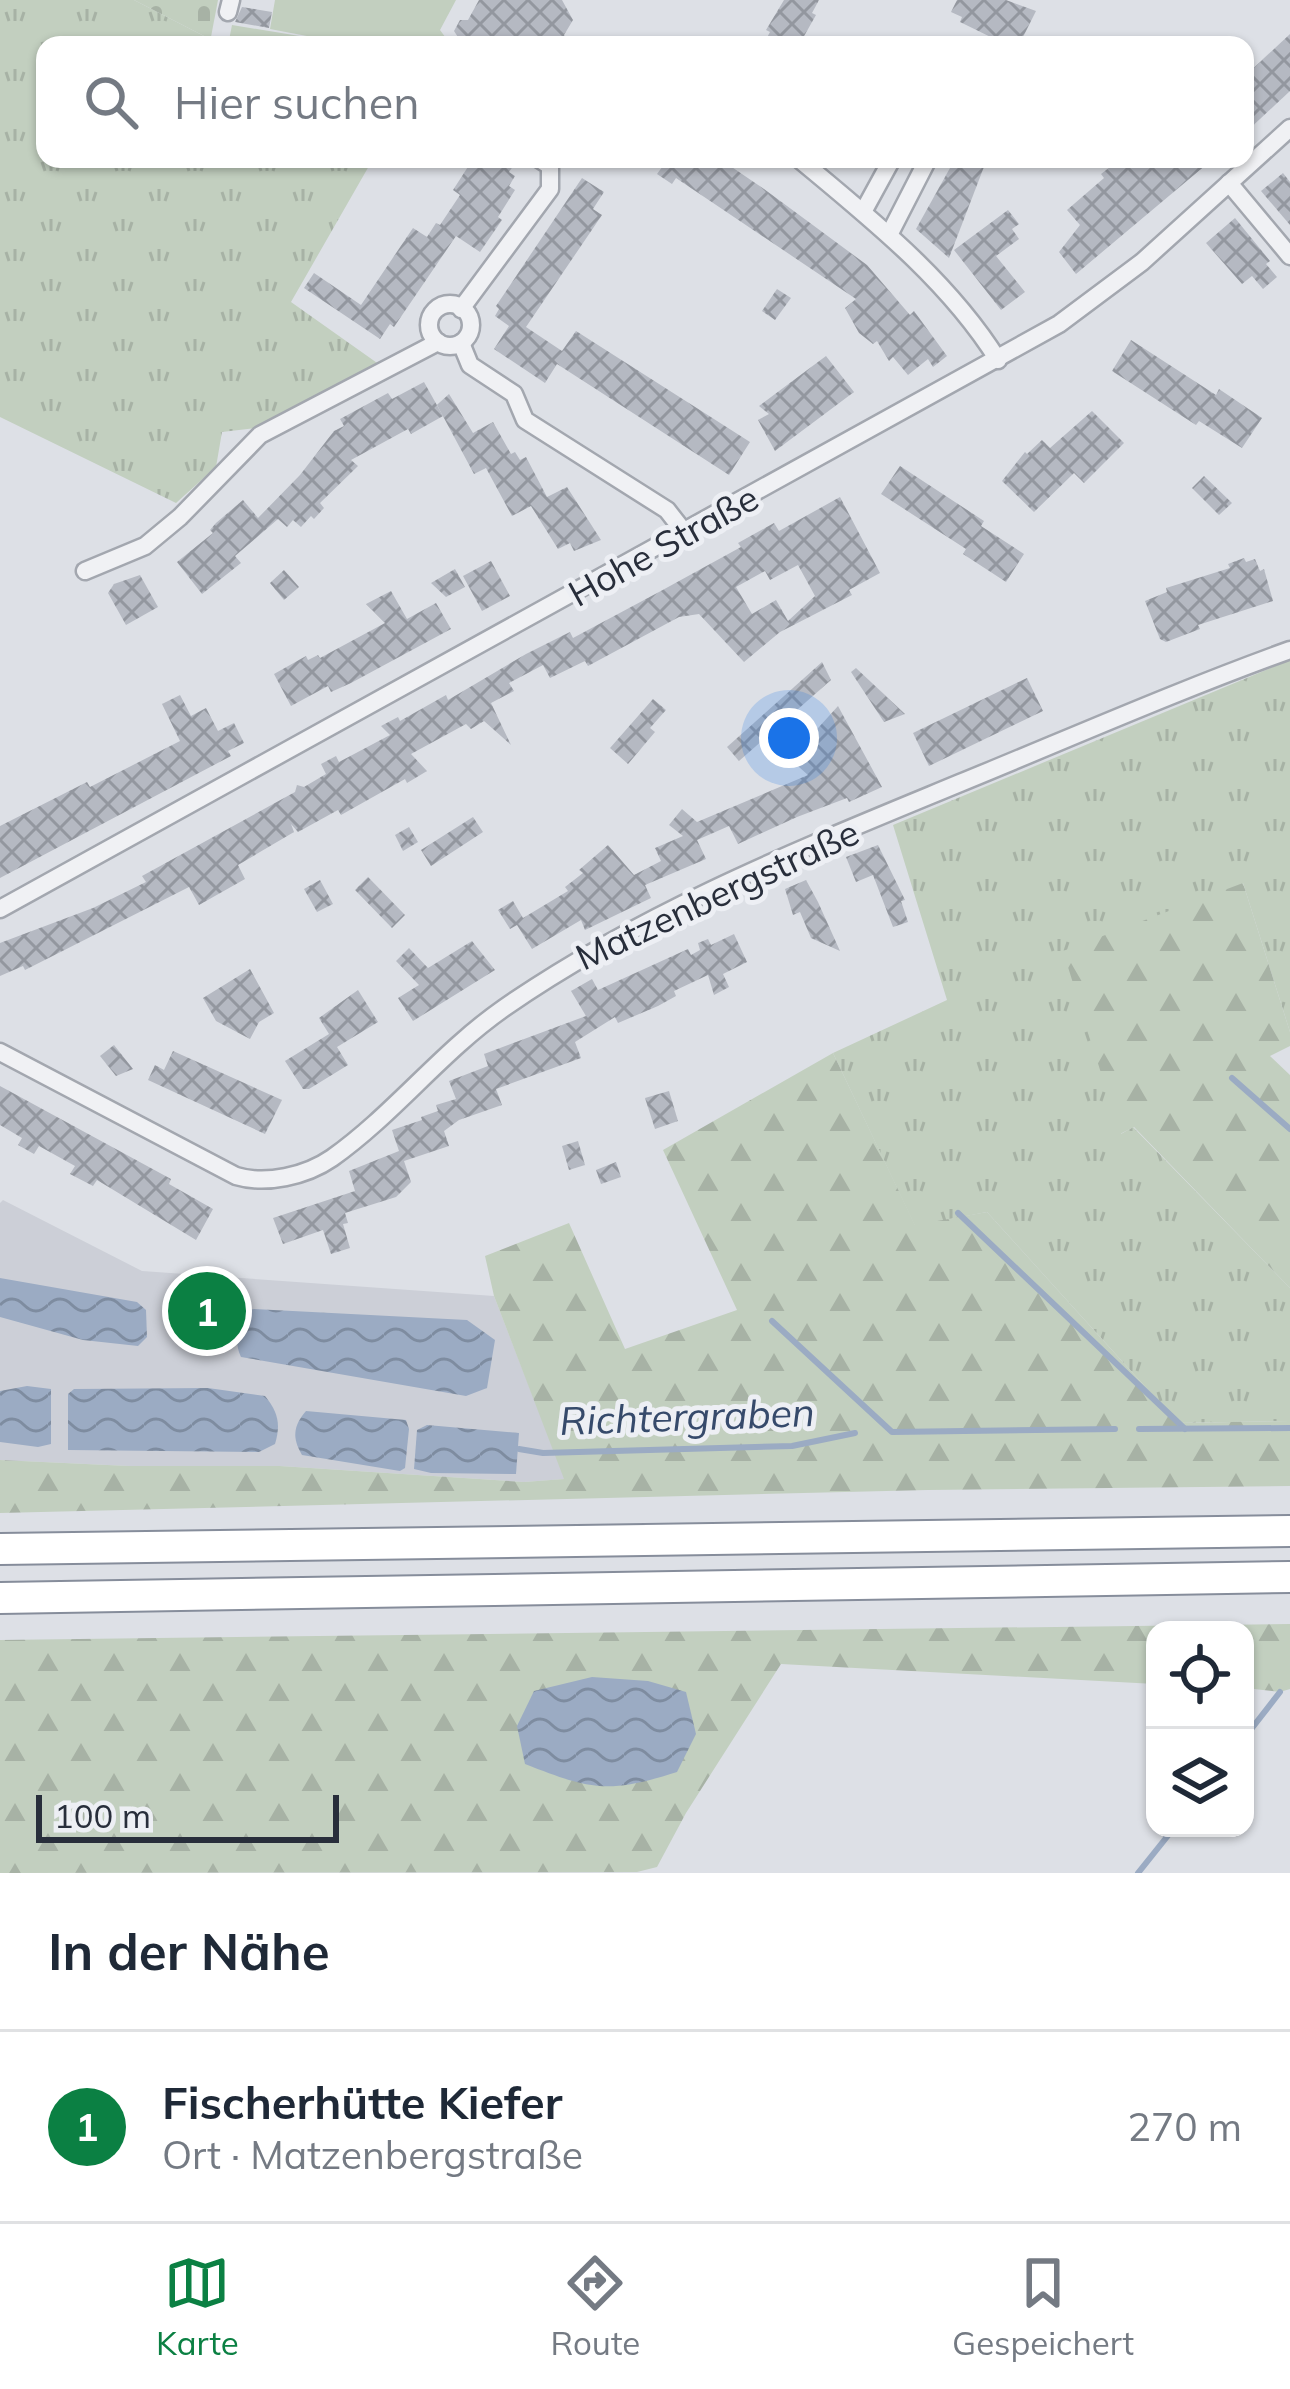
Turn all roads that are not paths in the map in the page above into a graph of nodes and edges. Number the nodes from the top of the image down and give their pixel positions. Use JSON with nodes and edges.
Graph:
{"nodes":[{"id":1,"x":1290,"y":128,"type":"edge"},
{"id":2,"x":1254,"y":160,"type":"edge"},
{"id":3,"x":550,"y":168,"type":"edge"},
{"id":4,"x":810,"y":168,"type":"edge"},
{"id":5,"x":887,"y":168,"type":"edge"},
{"id":6,"x":923,"y":168,"type":"edge"},
{"id":7,"x":1246,"y":168,"type":"edge"},
{"id":8,"x":1229,"y":183,"type":"junction"},
{"id":9,"x":863,"y":212,"type":"junction"},
{"id":10,"x":889,"y":235,"type":"junction"},
{"id":11,"x":1290,"y":256,"type":"edge"},
{"id":12,"x":461,"y":309,"type":"junction"},
{"id":13,"x":438,"y":342,"type":"junction"},
{"id":14,"x":461,"y":343,"type":"junction"},
{"id":15,"x":998,"y":360,"type":"junction"},
{"id":16,"x":686,"y":533,"type":"junction"},
{"id":17,"x":85,"y":572,"type":"dead end"},
{"id":18,"x":1290,"y":650,"type":"edge"},
{"id":19,"x":0,"y":909,"type":"edge"},
{"id":20,"x":0,"y":1052,"type":"edge"},
{"id":21,"x":1290,"y":1531,"type":"edge"},
{"id":22,"x":0,"y":1550,"type":"edge"},
{"id":23,"x":1290,"y":1577,"type":"edge"},
{"id":24,"x":0,"y":1598,"type":"edge"}],
"edges":[{"from":1,"to":2,"type":"street","name":"Hohe Straße"},
{"from":3,"to":12,"type":"street"},
{"from":4,"to":9,"type":"street"},
{"from":5,"to":9,"type":"street"},
{"from":6,"to":10,"type":"street"},
{"from":7,"to":8,"type":"street","name":"Hohe Straße"},
{"from":8,"to":11,"type":"street"},
{"from":8,"to":15,"type":"street","name":"Hohe Straße"},
{"from":9,"to":10,"type":"street"},
{"from":10,"to":15,"type":"street"},
{"from":12,"to":13,"type":"street"},
{"from":12,"to":14,"type":"street"},
{"from":13,"to":14,"type":"street"},
{"from":13,"to":17,"type":"street"},
{"from":14,"to":16,"type":"street"},
{"from":15,"to":16,"type":"street","name":"Hohe Straße"},
{"from":16,"to":19,"type":"street","name":"Hohe Straße"},
{"from":18,"to":20,"type":"street","name":"Matzenbergstraße"},
{"from":21,"to":22,"type":"highway"},
{"from":23,"to":24,"type":"highway"}]}
